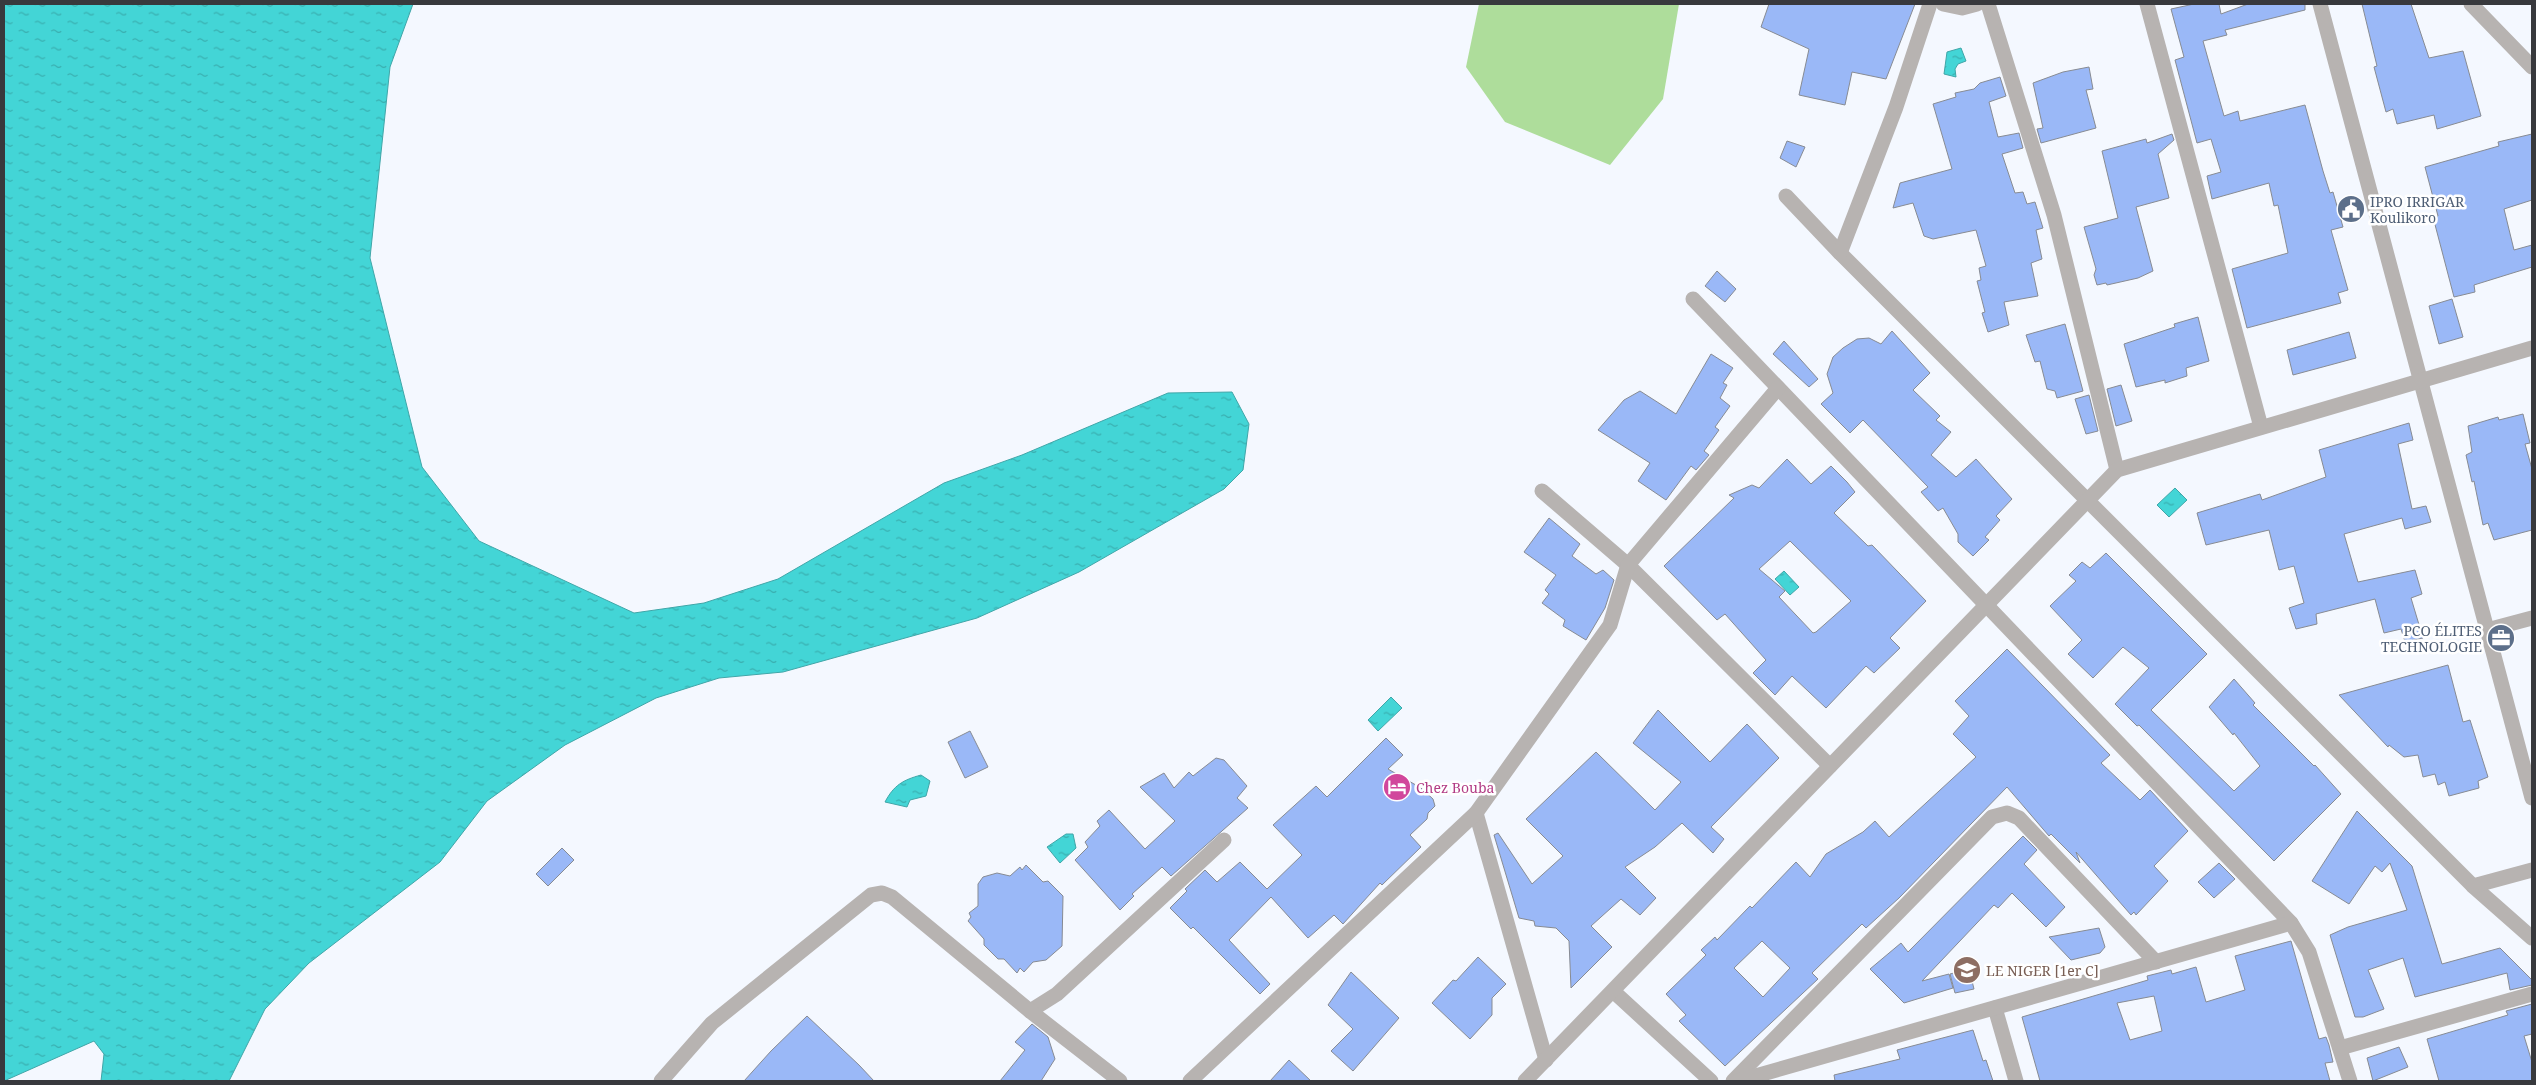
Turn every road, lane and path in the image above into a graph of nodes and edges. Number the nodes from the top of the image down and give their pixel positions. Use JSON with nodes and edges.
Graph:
{"nodes":[{"id":1,"x":1930,"y":4,"type":"edge"},
{"id":2,"x":1943,"y":4,"type":"edge"},
{"id":3,"x":1977,"y":4,"type":"edge"},
{"id":4,"x":1988,"y":4,"type":"edge"},
{"id":5,"x":2147,"y":4,"type":"edge"},
{"id":6,"x":2320,"y":4,"type":"edge"},
{"id":7,"x":2471,"y":4,"type":"edge"},
{"id":8,"x":2532,"y":67,"type":"edge"},
{"id":9,"x":1786,"y":196,"type":"dead end"},
{"id":10,"x":1840,"y":253,"type":"junction"},
{"id":11,"x":1693,"y":300,"type":"dead end"},
{"id":12,"x":2532,"y":348,"type":"edge"},
{"id":13,"x":2421,"y":381,"type":"junction"},
{"id":14,"x":1778,"y":388,"type":"junction"},
{"id":15,"x":2261,"y":427,"type":"junction"},
{"id":16,"x":2117,"y":470,"type":"junction"},
{"id":17,"x":1542,"y":491,"type":"dead end"},
{"id":18,"x":2087,"y":501,"type":"junction"},
{"id":19,"x":1628,"y":565,"type":"junction"},
{"id":20,"x":1986,"y":606,"type":"junction"},
{"id":21,"x":2532,"y":618,"type":"edge"},
{"id":22,"x":2487,"y":630,"type":"junction"},
{"id":23,"x":1830,"y":766,"type":"junction"},
{"id":24,"x":2532,"y":798,"type":"edge"},
{"id":25,"x":1476,"y":812,"type":"junction"},
{"id":26,"x":1224,"y":840,"type":"dead end"},
{"id":27,"x":2532,"y":870,"type":"edge"},
{"id":28,"x":2473,"y":886,"type":"junction"},
{"id":29,"x":2291,"y":923,"type":"junction"},
{"id":30,"x":2532,"y":938,"type":"edge"},
{"id":31,"x":2156,"y":962,"type":"junction"},
{"id":32,"x":1613,"y":991,"type":"junction"},
{"id":33,"x":2532,"y":994,"type":"edge"},
{"id":34,"x":1996,"y":1008,"type":"junction"},
{"id":35,"x":1030,"y":1011,"type":"junction"},
{"id":36,"x":2340,"y":1048,"type":"junction"},
{"id":37,"x":1546,"y":1060,"type":"junction"},
{"id":38,"x":661,"y":1081,"type":"edge"},
{"id":39,"x":1120,"y":1081,"type":"edge"},
{"id":40,"x":1190,"y":1081,"type":"edge"},
{"id":41,"x":1525,"y":1081,"type":"edge"},
{"id":42,"x":1711,"y":1081,"type":"edge"},
{"id":43,"x":1733,"y":1081,"type":"edge"},
{"id":44,"x":1738,"y":1081,"type":"edge"},
{"id":45,"x":2016,"y":1081,"type":"edge"},
{"id":46,"x":2350,"y":1081,"type":"edge"}],
"edges":[{"from":1,"to":10,"type":"street"},
{"from":2,"to":3,"type":"street"},
{"from":4,"to":16,"type":"street"},
{"from":5,"to":15,"type":"street"},
{"from":6,"to":13,"type":"street"},
{"from":7,"to":8,"type":"street"},
{"from":9,"to":10,"type":"street"},
{"from":10,"to":18,"type":"street"},
{"from":11,"to":14,"type":"street"},
{"from":12,"to":13,"type":"street"},
{"from":13,"to":15,"type":"street"},
{"from":13,"to":22,"type":"street"},
{"from":14,"to":19,"type":"street"},
{"from":14,"to":20,"type":"street"},
{"from":15,"to":16,"type":"street"},
{"from":16,"to":18,"type":"street"},
{"from":17,"to":19,"type":"street"},
{"from":18,"to":20,"type":"street"},
{"from":18,"to":28,"type":"street"},
{"from":19,"to":23,"type":"street"},
{"from":19,"to":25,"type":"street"},
{"from":20,"to":23,"type":"street"},
{"from":20,"to":29,"type":"street"},
{"from":21,"to":22,"type":"street"},
{"from":22,"to":24,"type":"street"},
{"from":23,"to":32,"type":"street"},
{"from":25,"to":37,"type":"street"},
{"from":25,"to":40,"type":"street"},
{"from":26,"to":35,"type":"street"},
{"from":27,"to":28,"type":"street"},
{"from":28,"to":30,"type":"street"},
{"from":29,"to":31,"type":"street"},
{"from":29,"to":36,"type":"street"},
{"from":31,"to":34,"type":"street"},
{"from":31,"to":43,"type":"street"},
{"from":32,"to":37,"type":"street"},
{"from":32,"to":42,"type":"street"},
{"from":33,"to":36,"type":"street"},
{"from":34,"to":44,"type":"street"},
{"from":34,"to":45,"type":"street"},
{"from":35,"to":38,"type":"street"},
{"from":35,"to":39,"type":"street"},
{"from":36,"to":46,"type":"street"},
{"from":37,"to":41,"type":"street"}]}
